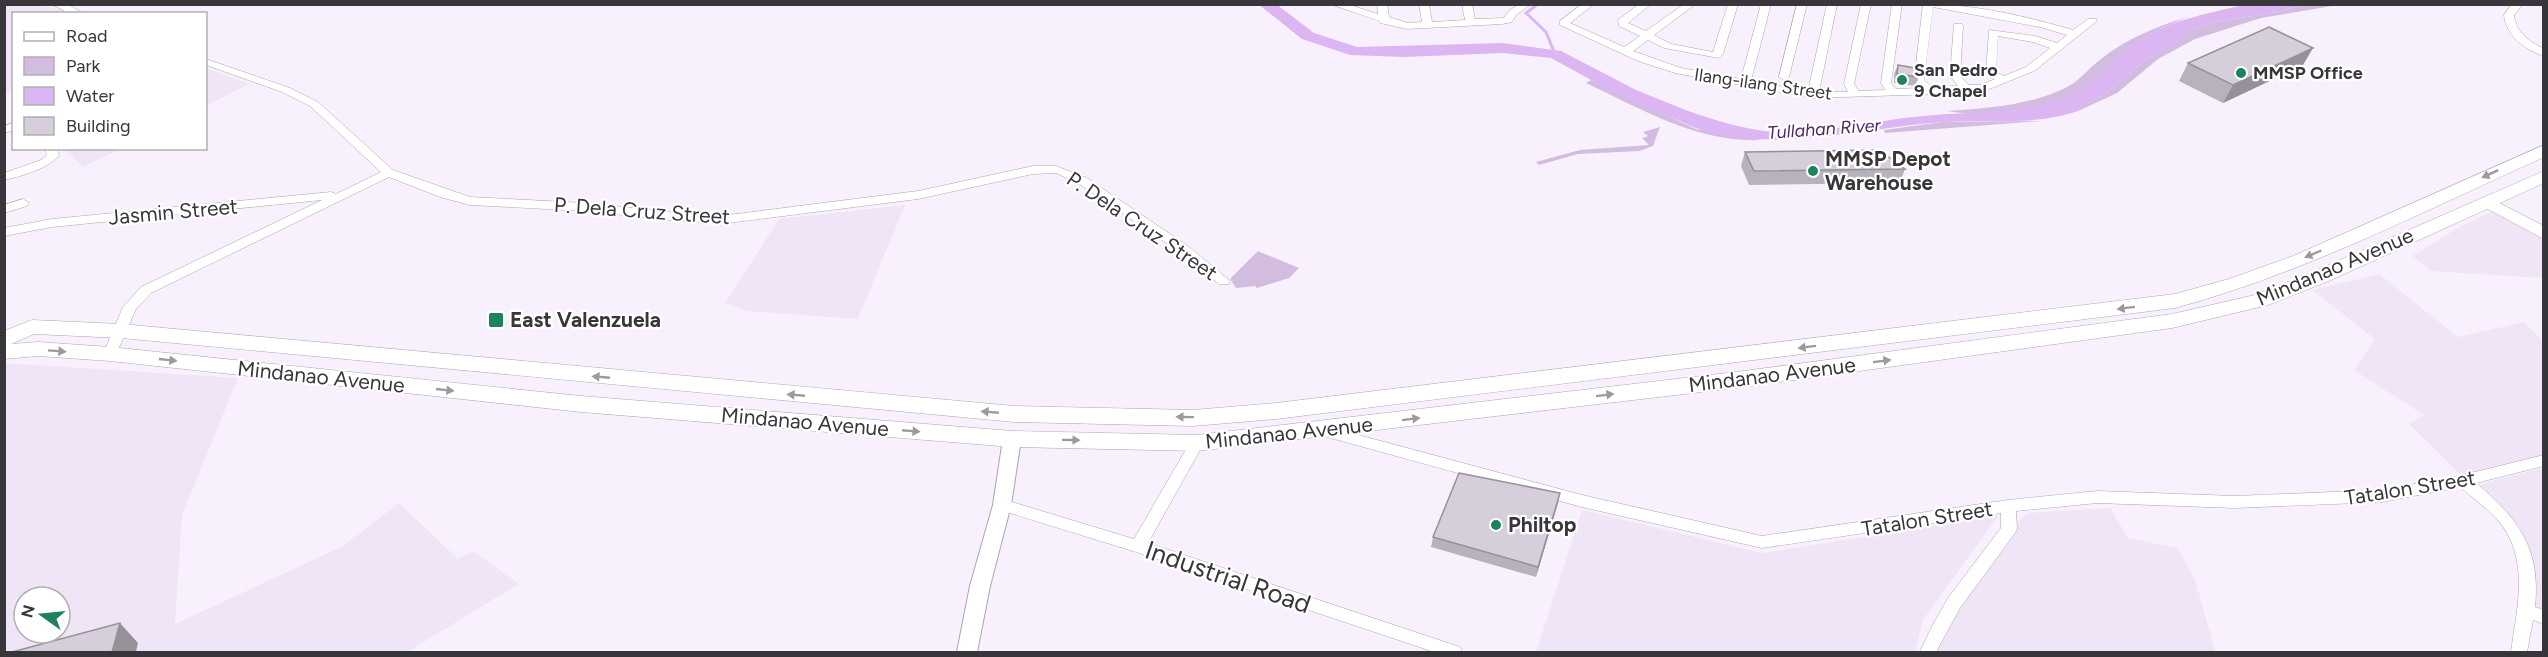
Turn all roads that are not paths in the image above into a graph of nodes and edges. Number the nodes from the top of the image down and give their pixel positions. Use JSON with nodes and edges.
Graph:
{"nodes":[{"id":1,"x":57,"y":4,"type":"edge"},
{"id":2,"x":1382,"y":4,"type":"edge"},
{"id":3,"x":1424,"y":4,"type":"edge"},
{"id":4,"x":1467,"y":4,"type":"edge"},
{"id":5,"x":1526,"y":4,"type":"edge"},
{"id":6,"x":1590,"y":4,"type":"edge"},
{"id":7,"x":1646,"y":4,"type":"edge"},
{"id":8,"x":1691,"y":4,"type":"edge"},
{"id":9,"x":1733,"y":4,"type":"edge"},
{"id":10,"x":1766,"y":4,"type":"edge"},
{"id":11,"x":1802,"y":4,"type":"edge"},
{"id":12,"x":1832,"y":4,"type":"edge"},
{"id":13,"x":1866,"y":4,"type":"edge"},
{"id":14,"x":1897,"y":4,"type":"edge"},
{"id":15,"x":1930,"y":4,"type":"edge"},
{"id":16,"x":2518,"y":4,"type":"edge"},
{"id":17,"x":1337,"y":5,"type":"edge"},
{"id":18,"x":1511,"y":8,"type":"edge"},
{"id":19,"x":75,"y":12,"type":"edge"},
{"id":20,"x":1384,"y":21,"type":"junction"},
{"id":21,"x":2092,"y":21,"type":"dead end"},
{"id":22,"x":1471,"y":23,"type":"junction"},
{"id":23,"x":1427,"y":26,"type":"junction"},
{"id":24,"x":1958,"y":26,"type":"dead end"},
{"id":25,"x":2074,"y":34,"type":"junction"},
{"id":26,"x":1647,"y":36,"type":"junction"},
{"id":27,"x":2057,"y":47,"type":"junction"},
{"id":28,"x":1626,"y":51,"type":"junction"},
{"id":29,"x":2544,"y":53,"type":"edge"},
{"id":30,"x":207,"y":62,"type":"edge"},
{"id":31,"x":1784,"y":77,"type":"dead end"},
{"id":32,"x":2003,"y":79,"type":"junction"},
{"id":33,"x":1744,"y":83,"type":"junction"},
{"id":34,"x":1967,"y":90,"type":"junction"},
{"id":35,"x":1929,"y":92,"type":"junction"},
{"id":36,"x":1894,"y":94,"type":"junction"},
{"id":37,"x":1813,"y":95,"type":"junction"},
{"id":38,"x":1856,"y":95,"type":"junction"},
{"id":39,"x":52,"y":150,"type":"edge"},
{"id":40,"x":2544,"y":150,"type":"edge"},
{"id":41,"x":389,"y":173,"type":"junction"},
{"id":42,"x":2544,"y":176,"type":"edge"},
{"id":43,"x":4,"y":177,"type":"edge"},
{"id":44,"x":342,"y":195,"type":"junction"},
{"id":45,"x":2488,"y":202,"type":"junction"},
{"id":46,"x":23,"y":203,"type":"dead end"},
{"id":47,"x":4,"y":209,"type":"edge"},
{"id":48,"x":4,"y":232,"type":"edge"},
{"id":49,"x":2363,"y":233,"type":"junction"},
{"id":50,"x":2544,"y":234,"type":"edge"},
{"id":51,"x":2387,"y":247,"type":"junction"},
{"id":52,"x":1224,"y":281,"type":"dead end"},
{"id":53,"x":121,"y":331,"type":"junction"},
{"id":54,"x":4,"y":339,"type":"edge"},
{"id":55,"x":294,"y":348,"type":"junction"},
{"id":56,"x":4,"y":352,"type":"edge"},
{"id":57,"x":110,"y":354,"type":"junction"},
{"id":58,"x":270,"y":371,"type":"junction"},
{"id":59,"x":697,"y":386,"type":"junction"},
{"id":60,"x":683,"y":412,"type":"junction"},
{"id":61,"x":1321,"y":430,"type":"junction"},
{"id":62,"x":1012,"y":439,"type":"junction"},
{"id":63,"x":1197,"y":443,"type":"junction"},
{"id":64,"x":2544,"y":460,"type":"edge"},
{"id":65,"x":2463,"y":481,"type":"junction"},
{"id":66,"x":1002,"y":505,"type":"junction"},
{"id":67,"x":2008,"y":506,"type":"junction"},
{"id":68,"x":1138,"y":546,"type":"junction"},
{"id":69,"x":2536,"y":615,"type":"edge"},
{"id":70,"x":967,"y":652,"type":"edge"},
{"id":71,"x":1454,"y":652,"type":"edge"},
{"id":72,"x":1928,"y":652,"type":"edge"},
{"id":73,"x":2519,"y":652,"type":"edge"}],
"edges":[{"from":1,"to":19,"type":"street"},
{"from":2,"to":20,"type":"street"},
{"from":3,"to":23,"type":"street"},
{"from":4,"to":22,"type":"street"},
{"from":5,"to":18,"type":"street"},
{"from":6,"to":28,"type":"street","name":"Ilang-ilang Street"},
{"from":7,"to":26,"type":"street"},
{"from":8,"to":26,"type":"street"},
{"from":9,"to":26,"type":"street"},
{"from":10,"to":33,"type":"street"},
{"from":11,"to":31,"type":"street"},
{"from":12,"to":37,"type":"street"},
{"from":13,"to":38,"type":"street"},
{"from":14,"to":36,"type":"street"},
{"from":15,"to":25,"type":"street"},
{"from":15,"to":35,"type":"street"},
{"from":16,"to":29,"type":"street"},
{"from":17,"to":20,"type":"street"},
{"from":18,"to":22,"type":"street"},
{"from":20,"to":23,"type":"street"},
{"from":21,"to":25,"type":"street","name":"Ilang-ilang Street"},
{"from":22,"to":23,"type":"street"},
{"from":24,"to":34,"type":"street"},
{"from":25,"to":27,"type":"street","name":"Ilang-ilang Street"},
{"from":26,"to":28,"type":"street"},
{"from":27,"to":32,"type":"street","name":"Ilang-ilang Street"},
{"from":27,"to":32,"type":"street"},
{"from":28,"to":33,"type":"street","name":"Ilang-ilang Street"},
{"from":30,"to":41,"type":"street","name":"P. Dela Cruz Street"},
{"from":32,"to":34,"type":"street","name":"Ilang-ilang Street"},
{"from":33,"to":37,"type":"street","name":"Ilang-ilang Street"},
{"from":34,"to":35,"type":"street","name":"Ilang-ilang Street"},
{"from":35,"to":36,"type":"street","name":"Ilang-ilang Street"},
{"from":36,"to":38,"type":"street","name":"Ilang-ilang Street"},
{"from":37,"to":38,"type":"street","name":"Ilang-ilang Street"},
{"from":39,"to":43,"type":"street"},
{"from":40,"to":49,"type":"main road","name":"Mindanao Avenue","one_way":true},
{"from":41,"to":44,"type":"street"},
{"from":41,"to":52,"type":"street","name":"P. Dela Cruz Street"},
{"from":42,"to":45,"type":"main road","name":"Mindanao Avenue"},
{"from":44,"to":48,"type":"street","name":"Jasmin Street"},
{"from":44,"to":53,"type":"street"},
{"from":45,"to":50,"type":"main road"},
{"from":45,"to":51,"type":"main road","name":"Mindanao Avenue"},
{"from":46,"to":47,"type":"street"},
{"from":49,"to":51,"type":"main road"},
{"from":49,"to":59,"type":"main road","name":"Mindanao Avenue","one_way":true},
{"from":61,"to":51,"type":"main road","name":"Mindanao Avenue","one_way":true},
{"from":53,"to":54,"type":"main road","name":"Mindanao Avenue"},
{"from":53,"to":55,"type":"main road","name":"Mindanao Avenue"},
{"from":53,"to":57,"type":"street"},
{"from":55,"to":58,"type":"main road"},
{"from":59,"to":55,"type":"main road","name":"Mindanao Avenue","one_way":true},
{"from":56,"to":57,"type":"main road","name":"Mindanao Avenue","one_way":true},
{"from":57,"to":58,"type":"main road","name":"Mindanao Avenue","one_way":true},
{"from":58,"to":60,"type":"main road","name":"Mindanao Avenue","one_way":true},
{"from":59,"to":60,"type":"main road"},
{"from":60,"to":62,"type":"main road","name":"Mindanao Avenue","one_way":true},
{"from":61,"to":63,"type":"main road","name":"Mindanao Avenue"},
{"from":61,"to":67,"type":"street","name":"Tatalon Street"},
{"from":62,"to":63,"type":"main road","name":"Mindanao Avenue","one_way":true},
{"from":62,"to":66,"type":"street"},
{"from":63,"to":68,"type":"street"},
{"from":64,"to":65,"type":"street","name":"Tatalon Street"},
{"from":65,"to":67,"type":"street","name":"Tatalon Street"},
{"from":65,"to":69,"type":"street"},
{"from":66,"to":68,"type":"street","name":"Industrial Road"},
{"from":66,"to":70,"type":"street"},
{"from":67,"to":72,"type":"street"},
{"from":68,"to":71,"type":"street","name":"Industrial Road"},
{"from":69,"to":73,"type":"street"}]}
